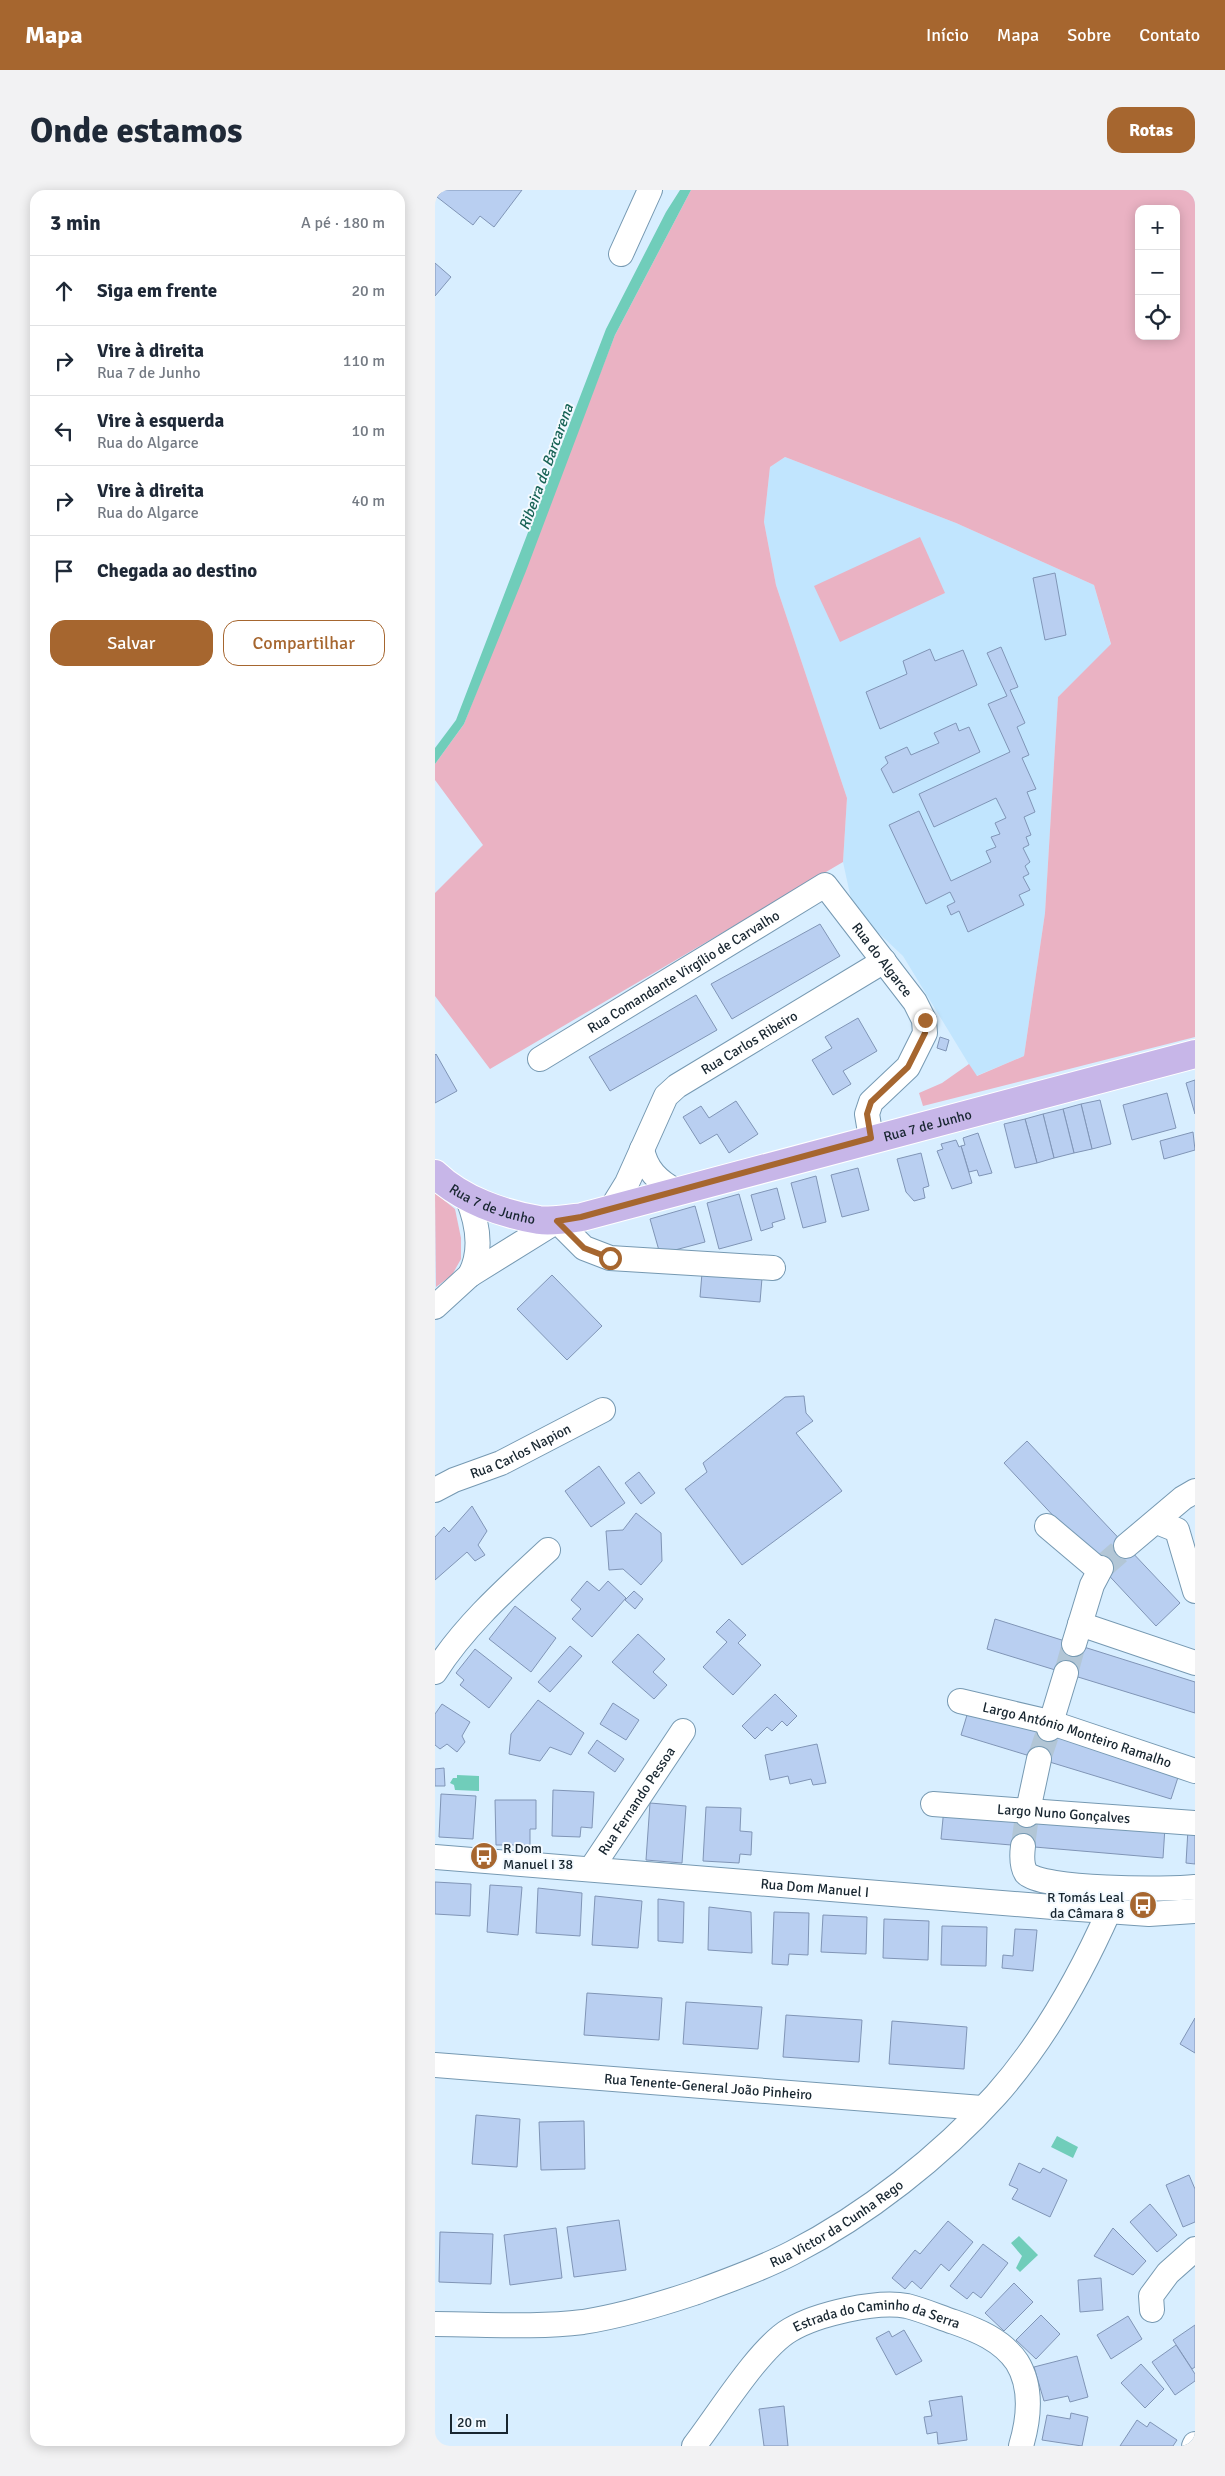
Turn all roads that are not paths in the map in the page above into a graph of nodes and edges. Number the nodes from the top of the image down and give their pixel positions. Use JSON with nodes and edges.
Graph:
{"nodes":[{"id":1,"x":650,"y":190,"type":"edge"},
{"id":2,"x":621,"y":254,"type":"dead end"},
{"id":3,"x":825,"y":885,"type":"joint"},
{"id":4,"x":884,"y":961,"type":"junction"},
{"id":5,"x":1195,"y":1054,"type":"edge"},
{"id":6,"x":540,"y":1059,"type":"dead end"},
{"id":7,"x":871,"y":1138,"type":"junction"},
{"id":8,"x":643,"y":1149,"type":"junction"},
{"id":9,"x":435,"y":1174,"type":"edge"},
{"id":10,"x":676,"y":1192,"type":"junction"},
{"id":11,"x":467,"y":1197,"type":"junction"},
{"id":12,"x":611,"y":1209,"type":"junction"},
{"id":13,"x":557,"y":1221,"type":"junction"},
{"id":14,"x":773,"y":1268,"type":"dead end"},
{"id":15,"x":469,"y":1275,"type":"junction"},
{"id":16,"x":435,"y":1306,"type":"edge"},
{"id":17,"x":603,"y":1410,"type":"dead end"},
{"id":18,"x":435,"y":1490,"type":"edge"},
{"id":19,"x":1195,"y":1491,"type":"edge"},
{"id":20,"x":1157,"y":1522,"type":"junction"},
{"id":21,"x":1047,"y":1526,"type":"dead end"},
{"id":22,"x":1126,"y":1546,"type":"tunnel mouth"},
{"id":23,"x":548,"y":1550,"type":"dead end"},
{"id":24,"x":1195,"y":1591,"type":"edge"},
{"id":25,"x":1195,"y":1663,"type":"edge"},
{"id":26,"x":435,"y":1672,"type":"edge"},
{"id":27,"x":1065,"y":1674,"type":"tunnel mouth"},
{"id":28,"x":960,"y":1700,"type":"dead end"},
{"id":29,"x":1049,"y":1725,"type":"junction"},
{"id":30,"x":683,"y":1731,"type":"dead end"},
{"id":31,"x":1039,"y":1759,"type":"tunnel mouth"},
{"id":32,"x":1195,"y":1771,"type":"edge"},
{"id":33,"x":933,"y":1804,"type":"dead end"},
{"id":34,"x":1027,"y":1813,"type":"junction"},
{"id":35,"x":1195,"y":1823,"type":"edge"},
{"id":36,"x":1023,"y":1846,"type":"tunnel mouth"},
{"id":37,"x":435,"y":1857,"type":"edge"},
{"id":38,"x":591,"y":1869,"type":"junction"},
{"id":39,"x":1195,"y":1887,"type":"edge"},
{"id":40,"x":1109,"y":1911,"type":"junction"},
{"id":41,"x":1195,"y":1911,"type":"edge"},
{"id":42,"x":435,"y":2064,"type":"edge"},
{"id":43,"x":982,"y":2108,"type":"junction"},
{"id":44,"x":1195,"y":2249,"type":"edge"},
{"id":45,"x":1152,"y":2310,"type":"dead end"},
{"id":46,"x":435,"y":2324,"type":"edge"},
{"id":47,"x":694,"y":2446,"type":"edge"},
{"id":48,"x":1021,"y":2446,"type":"edge"}],
"edges":[{"from":1,"to":2,"type":"street"},
{"from":3,"to":4,"type":"street","name":"Rua do Algarce"},
{"from":3,"to":6,"type":"street","name":"Rua Comandante Virgílio de Carvalho"},
{"from":4,"to":7,"type":"street","name":"Rua do Algarce"},
{"from":4,"to":8,"type":"street","name":"Rua Carlos Ribeiro"},
{"from":5,"to":7,"type":"main road","name":"Rua 7 de Junho"},
{"from":7,"to":10,"type":"main road","name":"Rua 7 de Junho"},
{"from":8,"to":10,"type":"street"},
{"from":8,"to":12,"type":"street","name":"Rua Carlos Ribeiro"},
{"from":9,"to":11,"type":"main road","name":"Rua 7 de Junho"},
{"from":10,"to":12,"type":"main road","name":"Rua 7 de Junho"},
{"from":11,"to":13,"type":"main road","name":"Rua 7 de Junho"},
{"from":11,"to":15,"type":"street"},
{"from":12,"to":13,"type":"main road","name":"Rua 7 de Junho"},
{"from":13,"to":14,"type":"street"},
{"from":13,"to":15,"type":"street"},
{"from":15,"to":16,"type":"street"},
{"from":17,"to":18,"type":"street","name":"Rua Carlos Napion"},
{"from":19,"to":20,"type":"street"},
{"from":20,"to":22,"type":"street"},
{"from":20,"to":24,"type":"street"},
{"from":21,"to":25,"type":"street"},
{"from":23,"to":26,"type":"street"},
{"from":27,"to":29,"type":"street"},
{"from":28,"to":29,"type":"street","name":"Largo António Monteiro Ramalho"},
{"from":29,"to":32,"type":"street","name":"Largo António Monteiro Ramalho"},
{"from":30,"to":38,"type":"street","name":"Rua Fernando Pessoa"},
{"from":31,"to":34,"type":"street"},
{"from":33,"to":34,"type":"street","name":"Largo Nuno Gonçalves"},
{"from":34,"to":35,"type":"street","name":"Largo Nuno Gonçalves"},
{"from":36,"to":39,"type":"street"},
{"from":37,"to":38,"type":"street","name":"Rua Dom Manuel I"},
{"from":38,"to":40,"type":"street","name":"Rua Dom Manuel I"},
{"from":40,"to":41,"type":"street","name":"Rua Dom Manuel I"},
{"from":40,"to":43,"type":"street","name":"Rua Victor da Cunha Rego"},
{"from":42,"to":43,"type":"street","name":"Rua Tenente-General João Pinheiro"},
{"from":43,"to":46,"type":"street","name":"Rua Victor da Cunha Rego"},
{"from":44,"to":45,"type":"street"},
{"from":47,"to":48,"type":"street","name":"Estrada do Caminho da Serra"}]}
